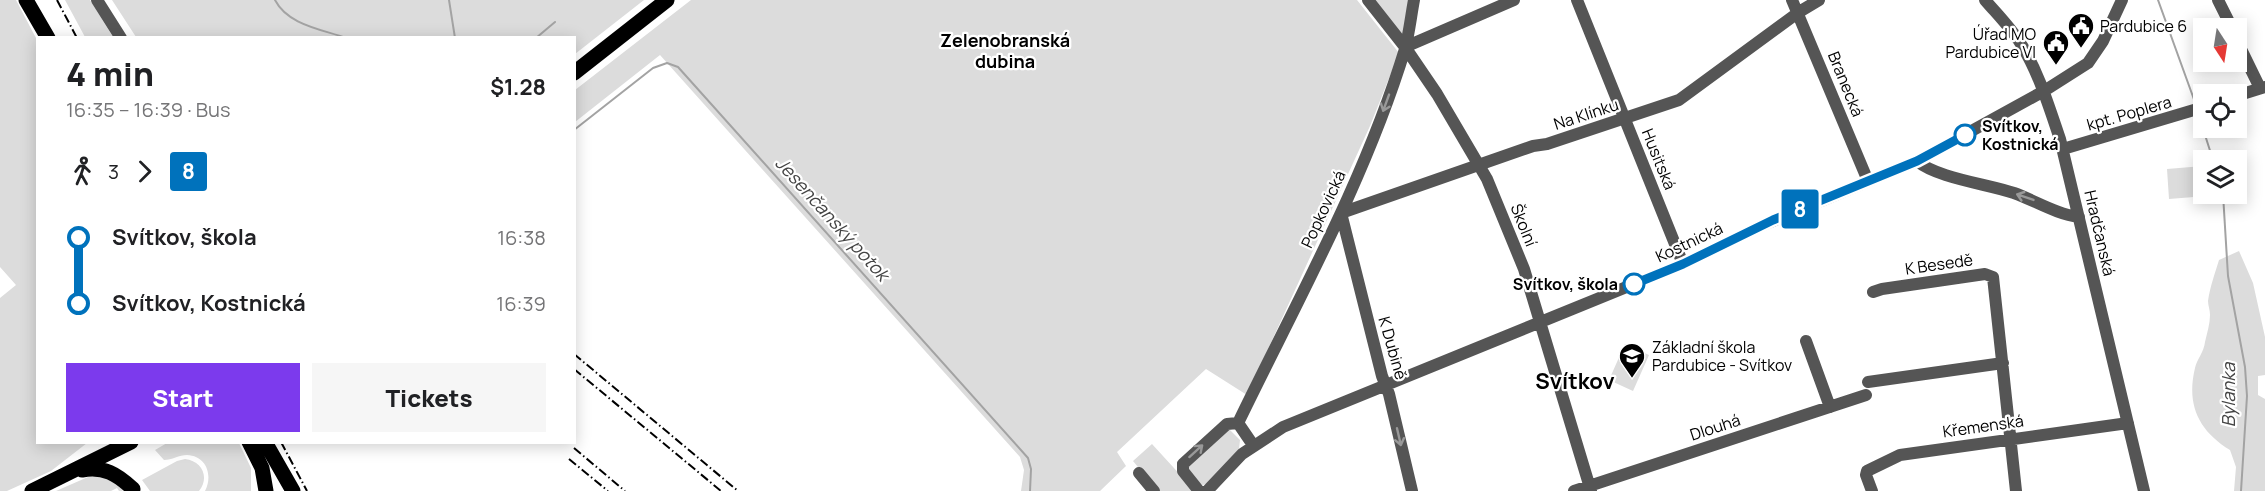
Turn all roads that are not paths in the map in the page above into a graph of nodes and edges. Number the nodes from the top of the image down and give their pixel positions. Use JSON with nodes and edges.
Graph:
{"nodes":[{"id":1,"x":26,"y":0,"type":"edge"},
{"id":2,"x":97,"y":0,"type":"edge"},
{"id":3,"x":667,"y":0,"type":"edge"},
{"id":4,"x":1368,"y":0,"type":"edge"},
{"id":5,"x":1414,"y":0,"type":"edge"},
{"id":6,"x":1514,"y":0,"type":"edge"},
{"id":7,"x":1576,"y":0,"type":"edge"},
{"id":8,"x":1792,"y":0,"type":"edge"},
{"id":9,"x":1820,"y":0,"type":"edge"},
{"id":10,"x":1985,"y":0,"type":"edge"},
{"id":11,"x":2122,"y":0,"type":"edge"},
{"id":12,"x":2218,"y":0,"type":"edge"},
{"id":13,"x":1799,"y":12,"type":"junction"},
{"id":14,"x":2227,"y":18,"type":"edge"},
{"id":15,"x":47,"y":36,"type":"edge"},
{"id":16,"x":120,"y":36,"type":"edge"},
{"id":17,"x":1405,"y":48,"type":"junction"},
{"id":18,"x":2247,"y":59,"type":"edge"},
{"id":19,"x":576,"y":71,"type":"edge"},
{"id":20,"x":2263,"y":87,"type":"edge"},
{"id":21,"x":2044,"y":91,"type":"junction"},
{"id":22,"x":2247,"y":92,"type":"edge"},
{"id":23,"x":2193,"y":110,"type":"edge"},
{"id":24,"x":1625,"y":118,"type":"junction"},
{"id":25,"x":2063,"y":149,"type":"junction"},
{"id":26,"x":1917,"y":161,"type":"junction"},
{"id":27,"x":1479,"y":165,"type":"junction"},
{"id":28,"x":1868,"y":181,"type":"junction"},
{"id":29,"x":1341,"y":213,"type":"junction"},
{"id":30,"x":2079,"y":217,"type":"junction"},
{"id":31,"x":1683,"y":264,"type":"junction"},
{"id":32,"x":1879,"y":286,"type":"dead end"},
{"id":33,"x":1540,"y":323,"type":"junction"},
{"id":34,"x":1806,"y":341,"type":"dead end"},
{"id":35,"x":2003,"y":363,"type":"junction"},
{"id":36,"x":1868,"y":382,"type":"dead end"},
{"id":37,"x":1384,"y":384,"type":"junction"},
{"id":38,"x":1866,"y":395,"type":"dead end"},
{"id":39,"x":1830,"y":407,"type":"junction"},
{"id":40,"x":1238,"y":423,"type":"junction"},
{"id":41,"x":2128,"y":423,"type":"junction"},
{"id":42,"x":2010,"y":439,"type":"junction"},
{"id":43,"x":127,"y":444,"type":"edge"},
{"id":44,"x":248,"y":444,"type":"edge"},
{"id":45,"x":249,"y":444,"type":"edge"},
{"id":46,"x":261,"y":444,"type":"edge"},
{"id":47,"x":266,"y":444,"type":"edge"},
{"id":48,"x":1253,"y":446,"type":"junction"},
{"id":49,"x":113,"y":452,"type":"junction"},
{"id":50,"x":1139,"y":473,"type":"dead end"},
{"id":51,"x":68,"y":475,"type":"junction"},
{"id":52,"x":1590,"y":488,"type":"edge"},
{"id":53,"x":133,"y":490,"type":"edge"},
{"id":54,"x":32,"y":491,"type":"edge"},
{"id":55,"x":255,"y":491,"type":"edge"},
{"id":56,"x":266,"y":491,"type":"edge"},
{"id":57,"x":284,"y":491,"type":"edge"},
{"id":58,"x":294,"y":491,"type":"edge"},
{"id":59,"x":1154,"y":491,"type":"edge"},
{"id":60,"x":1199,"y":491,"type":"edge"},
{"id":61,"x":1207,"y":491,"type":"edge"},
{"id":62,"x":1412,"y":491,"type":"edge"},
{"id":63,"x":1574,"y":491,"type":"edge"},
{"id":64,"x":1872,"y":491,"type":"edge"},
{"id":65,"x":2016,"y":491,"type":"edge"},
{"id":66,"x":2144,"y":491,"type":"edge"}],
"edges":[{"from":1,"to":15,"type":"main road"},
{"from":2,"to":16,"type":"street"},
{"from":3,"to":19,"type":"main road"},
{"from":4,"to":17,"type":"street","name":"Školní"},
{"from":5,"to":17,"type":"street","name":"Popkovická"},
{"from":6,"to":17,"type":"street"},
{"from":7,"to":24,"type":"street","name":"Husitská"},
{"from":8,"to":13,"type":"street","name":"Branecká"},
{"from":9,"to":13,"type":"street","name":"Na Klínku"},
{"from":10,"to":21,"type":"street","name":"Hradčanská"},
{"from":11,"to":21,"type":"street","name":"Kostnická"},
{"from":12,"to":14,"type":"street"},
{"from":13,"to":24,"type":"street","name":"Na Klínku"},
{"from":13,"to":28,"type":"street","name":"Branecká"},
{"from":17,"to":27,"type":"street","name":"Školní"},
{"from":17,"to":29,"type":"street","name":"Popkovická","one_way":true},
{"from":18,"to":20,"type":"street"},
{"from":20,"to":22,"type":"street"},
{"from":21,"to":25,"type":"street","name":"Hradčanská"},
{"from":21,"to":26,"type":"street","name":"Kostnická"},
{"from":23,"to":25,"type":"street","name":"kpt. Poplera"},
{"from":24,"to":27,"type":"street","name":"Na Klínku"},
{"from":24,"to":31,"type":"street","name":"Husitská"},
{"from":25,"to":30,"type":"street","name":"Hradčanská"},
{"from":26,"to":28,"type":"street","name":"Kostnická"},
{"from":30,"to":26,"type":"street","one_way":true},
{"from":27,"to":29,"type":"street","name":"Na Klínku"},
{"from":27,"to":33,"type":"street","name":"Školní"},
{"from":28,"to":31,"type":"street","name":"Kostnická"},
{"from":29,"to":37,"type":"street","name":"K Dubině"},
{"from":29,"to":40,"type":"street","name":"Popkovická"},
{"from":30,"to":41,"type":"street","name":"Hradčanská"},
{"from":31,"to":33,"type":"street","name":"Kostnická"},
{"from":32,"to":35,"type":"street","name":"K Besedě"},
{"from":33,"to":37,"type":"street","name":"Kostnická"},
{"from":33,"to":52,"type":"street","name":"Školní"},
{"from":34,"to":39,"type":"street"},
{"from":35,"to":36,"type":"street"},
{"from":35,"to":42,"type":"street","name":"K Besedě"},
{"from":37,"to":48,"type":"street","name":"Kostnická"},
{"from":37,"to":62,"type":"street","name":"K Dubině","one_way":true},
{"from":38,"to":39,"type":"street","name":"Dlouhá"},
{"from":39,"to":52,"type":"street","name":"Dlouhá"},
{"from":40,"to":48,"type":"street"},
{"from":60,"to":40,"type":"street","one_way":true},
{"from":41,"to":42,"type":"street","name":"Křemenská"},
{"from":41,"to":66,"type":"street","name":"Hradčanská"},
{"from":42,"to":64,"type":"street","name":"Křemenská"},
{"from":42,"to":65,"type":"street","name":"K Besedě"},
{"from":43,"to":49,"type":"main road"},
{"from":44,"to":55,"type":"main road"},
{"from":45,"to":56,"type":"main road"},
{"from":46,"to":57,"type":"main road"},
{"from":47,"to":58,"type":"main road"},
{"from":48,"to":61,"type":"street","name":"Kostnická"},
{"from":49,"to":51,"type":"main road"},
{"from":49,"to":53,"type":"main road"},
{"from":50,"to":59,"type":"street"},
{"from":51,"to":53,"type":"main road"},
{"from":51,"to":54,"type":"main road"},
{"from":52,"to":63,"type":"street","name":"Dlouhá"}]}
